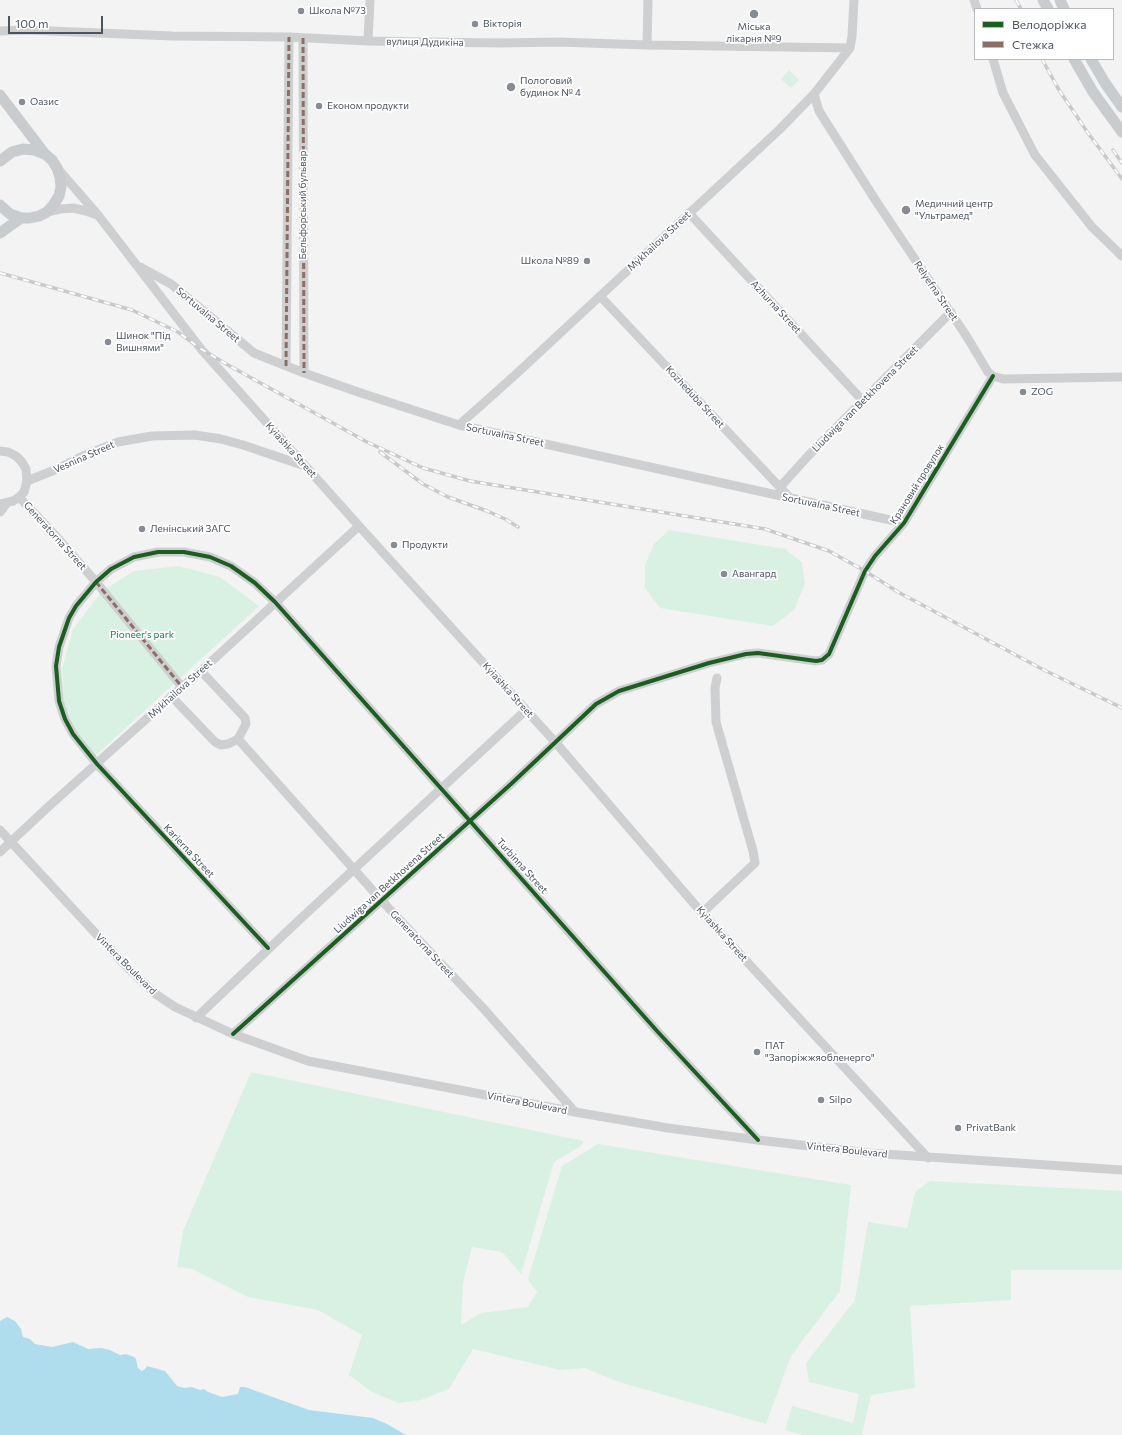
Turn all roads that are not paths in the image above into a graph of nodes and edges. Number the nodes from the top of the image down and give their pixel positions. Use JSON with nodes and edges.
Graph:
{"nodes":[{"id":1,"x":370,"y":0,"type":"edge"},
{"id":2,"x":648,"y":0,"type":"edge"},
{"id":3,"x":854,"y":0,"type":"edge"},
{"id":4,"x":0,"y":31,"type":"edge"},
{"id":5,"x":289,"y":37,"type":"junction"},
{"id":6,"x":303,"y":38,"type":"junction"},
{"id":7,"x":368,"y":41,"type":"junction"},
{"id":8,"x":647,"y":45,"type":"junction"},
{"id":9,"x":850,"y":48,"type":"junction"},
{"id":10,"x":993,"y":60,"type":"edge"},
{"id":11,"x":1075,"y":60,"type":"edge"},
{"id":12,"x":1092,"y":60,"type":"edge"},
{"id":13,"x":814,"y":94,"type":"junction"},
{"id":14,"x":0,"y":95,"type":"edge"},
{"id":15,"x":1122,"y":107,"type":"edge"},
{"id":16,"x":1122,"y":132,"type":"edge"},
{"id":17,"x":45,"y":154,"type":"junction"},
{"id":18,"x":0,"y":162,"type":"edge"},
{"id":19,"x":57,"y":168,"type":"junction"},
{"id":20,"x":0,"y":206,"type":"edge"},
{"id":21,"x":47,"y":212,"type":"junction"},
{"id":22,"x":689,"y":213,"type":"junction"},
{"id":23,"x":98,"y":215,"type":"junction"},
{"id":24,"x":21,"y":218,"type":"junction"},
{"id":25,"x":0,"y":234,"type":"edge"},
{"id":26,"x":1122,"y":256,"type":"edge"},
{"id":27,"x":138,"y":267,"type":"junction"},
{"id":28,"x":600,"y":296,"type":"junction"},
{"id":29,"x":951,"y":312,"type":"junction"},
{"id":30,"x":286,"y":366,"type":"junction"},
{"id":31,"x":304,"y":373,"type":"junction"},
{"id":32,"x":993,"y":376,"type":"junction"},
{"id":33,"x":1122,"y":377,"type":"edge"},
{"id":34,"x":864,"y":401,"type":"junction"},
{"id":35,"x":459,"y":425,"type":"junction"},
{"id":36,"x":0,"y":451,"type":"edge"},
{"id":37,"x":306,"y":467,"type":"junction"},
{"id":38,"x":27,"y":481,"type":"junction"},
{"id":39,"x":780,"y":487,"type":"junction"},
{"id":40,"x":19,"y":497,"type":"junction"},
{"id":41,"x":790,"y":498,"type":"junction"},
{"id":42,"x":3,"y":504,"type":"edge"},
{"id":43,"x":0,"y":512,"type":"edge"},
{"id":44,"x":904,"y":523,"type":"junction"},
{"id":45,"x":359,"y":526,"type":"junction"},
{"id":46,"x":96,"y":582,"type":"junction"},
{"id":47,"x":274,"y":602,"type":"junction"},
{"id":48,"x":201,"y":671,"type":"junction"},
{"id":49,"x":717,"y":678,"type":"dead end"},
{"id":50,"x":182,"y":687,"type":"junction"},
{"id":51,"x":171,"y":696,"type":"junction"},
{"id":52,"x":526,"y":710,"type":"junction"},
{"id":53,"x":238,"y":739,"type":"junction"},
{"id":54,"x":556,"y":743,"type":"junction"},
{"id":55,"x":97,"y":764,"type":"junction"},
{"id":56,"x":441,"y":788,"type":"junction"},
{"id":57,"x":470,"y":821,"type":"junction"},
{"id":58,"x":0,"y":830,"type":"edge"},
{"id":59,"x":10,"y":842,"type":"junction"},
{"id":60,"x":0,"y":852,"type":"edge"},
{"id":61,"x":354,"y":869,"type":"junction"},
{"id":62,"x":382,"y":901,"type":"junction"},
{"id":63,"x":702,"y":913,"type":"junction"},
{"id":64,"x":268,"y":948,"type":"junction"},
{"id":65,"x":196,"y":1018,"type":"junction"},
{"id":66,"x":233,"y":1034,"type":"junction"},
{"id":67,"x":575,"y":1112,"type":"junction"},
{"id":68,"x":758,"y":1140,"type":"junction"},
{"id":69,"x":928,"y":1158,"type":"junction"},
{"id":70,"x":1122,"y":1170,"type":"edge"}],
"edges":[{"from":1,"to":7,"type":"street"},
{"from":2,"to":8,"type":"street"},
{"from":3,"to":9,"type":"street"},
{"from":4,"to":5,"type":"street","name":"вулиця Дудикіна"},
{"from":5,"to":6,"type":"street","name":"вулиця Дудикіна"},
{"from":5,"to":30,"type":"street","name":"Бельфорський бульвар"},
{"from":6,"to":7,"type":"street","name":"вулиця Дудикіна"},
{"from":6,"to":31,"type":"street","name":"Бельфорський бульвар"},
{"from":7,"to":8,"type":"street","name":"вулиця Дудикіна"},
{"from":8,"to":9,"type":"street","name":"вулиця Дудикіна"},
{"from":9,"to":13,"type":"street","name":"Mykhailova Street"},
{"from":10,"to":26,"type":"street"},
{"from":11,"to":16,"type":"main road"},
{"from":12,"to":15,"type":"main road"},
{"from":13,"to":22,"type":"street","name":"Mykhailova Street"},
{"from":13,"to":29,"type":"street","name":"Relyefna Street"},
{"from":14,"to":17,"type":"main road"},
{"from":17,"to":18,"type":"main road"},
{"from":17,"to":19,"type":"main road"},
{"from":19,"to":21,"type":"main road"},
{"from":19,"to":23,"type":"street","name":"Kyiashka Street"},
{"from":20,"to":24,"type":"main road"},
{"from":21,"to":23,"type":"street"},
{"from":21,"to":24,"type":"main road"},
{"from":22,"to":28,"type":"street","name":"Mykhailova Street"},
{"from":22,"to":34,"type":"street","name":"Azhurna Street"},
{"from":23,"to":27,"type":"street","name":"Kyiashka Street"},
{"from":24,"to":25,"type":"main road"},
{"from":27,"to":30,"type":"street","name":"Sortuvalna Street"},
{"from":27,"to":37,"type":"street","name":"Kyiashka Street"},
{"from":28,"to":35,"type":"street","name":"Mykhailova Street"},
{"from":28,"to":39,"type":"street","name":"Kozheduba Street"},
{"from":29,"to":32,"type":"street","name":"Relyefna Street"},
{"from":29,"to":34,"type":"street","name":"Liudwiga van Betkhovena Street"},
{"from":30,"to":31,"type":"street","name":"Sortuvalna Street"},
{"from":31,"to":35,"type":"street","name":"Sortuvalna Street"},
{"from":32,"to":33,"type":"street"},
{"from":32,"to":44,"type":"street","name":"Крановий провулок"},
{"from":34,"to":39,"type":"street","name":"Liudwiga van Betkhovena Street"},
{"from":35,"to":41,"type":"street","name":"Sortuvalna Street"},
{"from":36,"to":38,"type":"street"},
{"from":37,"to":38,"type":"street","name":"Vesnina Street"},
{"from":37,"to":45,"type":"street","name":"Kyiashka Street"},
{"from":38,"to":40,"type":"street"},
{"from":39,"to":41,"type":"street","name":"Kozheduba Street"},
{"from":40,"to":42,"type":"street"},
{"from":40,"to":46,"type":"street","name":"Generatorna Street"},
{"from":41,"to":44,"type":"street","name":"Sortuvalna Street"},
{"from":42,"to":43,"type":"street"},
{"from":44,"to":54,"type":"street","name":"Крановий провулок"},
{"from":45,"to":47,"type":"street","name":"Mykhailova Street"},
{"from":45,"to":52,"type":"street","name":"Kyiashka Street"},
{"from":46,"to":47,"type":"street","name":"Turbinna Street"},
{"from":46,"to":50,"type":"street","name":"Generatorna Street"},
{"from":46,"to":55,"type":"street","name":"Karierna Street"},
{"from":47,"to":48,"type":"street","name":"Mykhailova Street"},
{"from":47,"to":56,"type":"street","name":"Turbinna Street"},
{"from":48,"to":50,"type":"street","name":"Mykhailova Street"},
{"from":48,"to":53,"type":"street"},
{"from":49,"to":63,"type":"street"},
{"from":50,"to":51,"type":"street","name":"Mykhailova Street"},
{"from":51,"to":53,"type":"street"},
{"from":51,"to":55,"type":"street","name":"Mykhailova Street"},
{"from":52,"to":54,"type":"street","name":"Kyiashka Street"},
{"from":52,"to":56,"type":"street"},
{"from":53,"to":61,"type":"street","name":"Generatorna Street"},
{"from":54,"to":57,"type":"street","name":"Liudwiga van Betkhovena Street"},
{"from":54,"to":63,"type":"street","name":"Kyiashka Street"},
{"from":55,"to":59,"type":"street","name":"Mykhailova Street"},
{"from":55,"to":64,"type":"street","name":"Karierna Street"},
{"from":56,"to":57,"type":"street","name":"Turbinna Street"},
{"from":56,"to":61,"type":"street"},
{"from":57,"to":62,"type":"street","name":"Liudwiga van Betkhovena Street"},
{"from":57,"to":68,"type":"street","name":"Turbinna Street"},
{"from":58,"to":59,"type":"street"},
{"from":59,"to":60,"type":"street","name":"Mykhailova Street"},
{"from":59,"to":65,"type":"street","name":"Vintera Boulevard"},
{"from":61,"to":62,"type":"street","name":"Generatorna Street"},
{"from":61,"to":64,"type":"street"},
{"from":62,"to":66,"type":"street","name":"Liudwiga van Betkhovena Street"},
{"from":62,"to":67,"type":"street","name":"Generatorna Street"},
{"from":63,"to":69,"type":"street","name":"Kyiashka Street"},
{"from":64,"to":65,"type":"street"},
{"from":65,"to":66,"type":"street","name":"Vintera Boulevard"},
{"from":66,"to":67,"type":"street","name":"Vintera Boulevard"},
{"from":67,"to":68,"type":"street","name":"Vintera Boulevard"},
{"from":68,"to":69,"type":"street","name":"Vintera Boulevard"},
{"from":69,"to":70,"type":"street","name":"Vintera Boulevard"}]}
